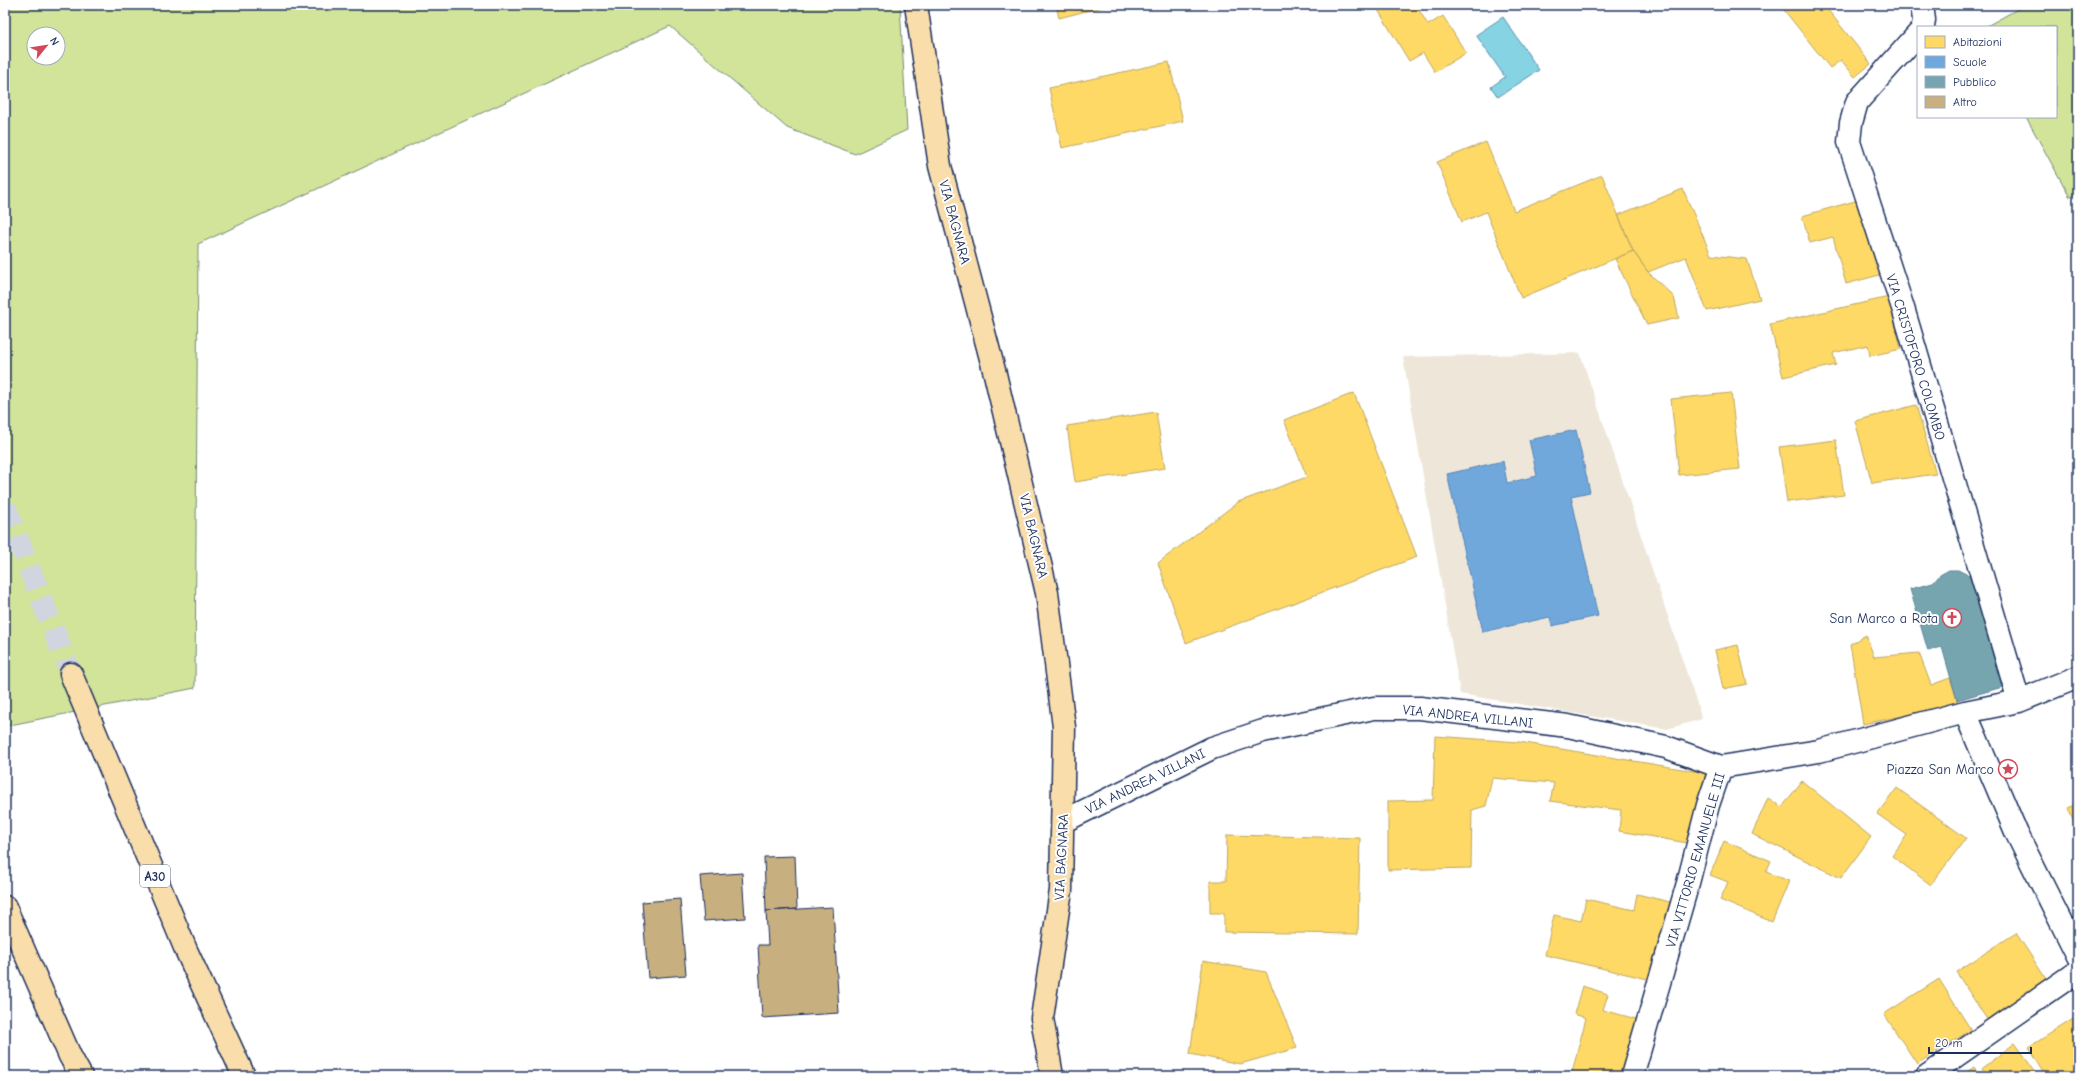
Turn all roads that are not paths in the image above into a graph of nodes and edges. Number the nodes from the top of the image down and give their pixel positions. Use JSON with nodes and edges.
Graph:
{"nodes":[{"id":1,"x":916,"y":5,"type":"edge"},
{"id":2,"x":1922,"y":5,"type":"edge"},
{"id":3,"x":1923,"y":26,"type":"edge"},
{"id":4,"x":1917,"y":35,"type":"edge"},
{"id":5,"x":71,"y":674,"type":"tunnel mouth"},
{"id":6,"x":2078,"y":677,"type":"edge"},
{"id":7,"x":2019,"y":701,"type":"junction"},
{"id":8,"x":1965,"y":712,"type":"junction"},
{"id":9,"x":1721,"y":767,"type":"junction"},
{"id":10,"x":1064,"y":821,"type":"junction"},
{"id":11,"x":5,"y":907,"type":"edge"},
{"id":12,"x":2078,"y":956,"type":"edge"},
{"id":13,"x":2078,"y":971,"type":"edge"},
{"id":14,"x":81,"y":1076,"type":"edge"},
{"id":15,"x":244,"y":1076,"type":"edge"},
{"id":16,"x":1052,"y":1076,"type":"edge"},
{"id":17,"x":1632,"y":1076,"type":"edge"},
{"id":18,"x":1927,"y":1076,"type":"edge"}],
"edges":[{"from":1,"to":10,"type":"main road","name":"VIA BAGNARA"},
{"from":2,"to":3,"type":"street"},
{"from":4,"to":7,"type":"street","name":"VIA CRISTOFORO COLOMBO"},
{"from":5,"to":15,"type":"main road","number":"A30"},
{"from":6,"to":7,"type":"street","name":"VIA VITTORIO EMANUELE III"},
{"from":7,"to":8,"type":"street","name":"VIA VITTORIO EMANUELE III"},
{"from":8,"to":9,"type":"street","name":"VIA VITTORIO EMANUELE III"},
{"from":8,"to":12,"type":"street"},
{"from":9,"to":10,"type":"street","name":"VIA ANDREA VILLANI"},
{"from":9,"to":17,"type":"street","name":"VIA VITTORIO EMANUELE III"},
{"from":10,"to":16,"type":"main road","name":"VIA BAGNARA"},
{"from":11,"to":14,"type":"main road"},
{"from":13,"to":18,"type":"street"}]}
